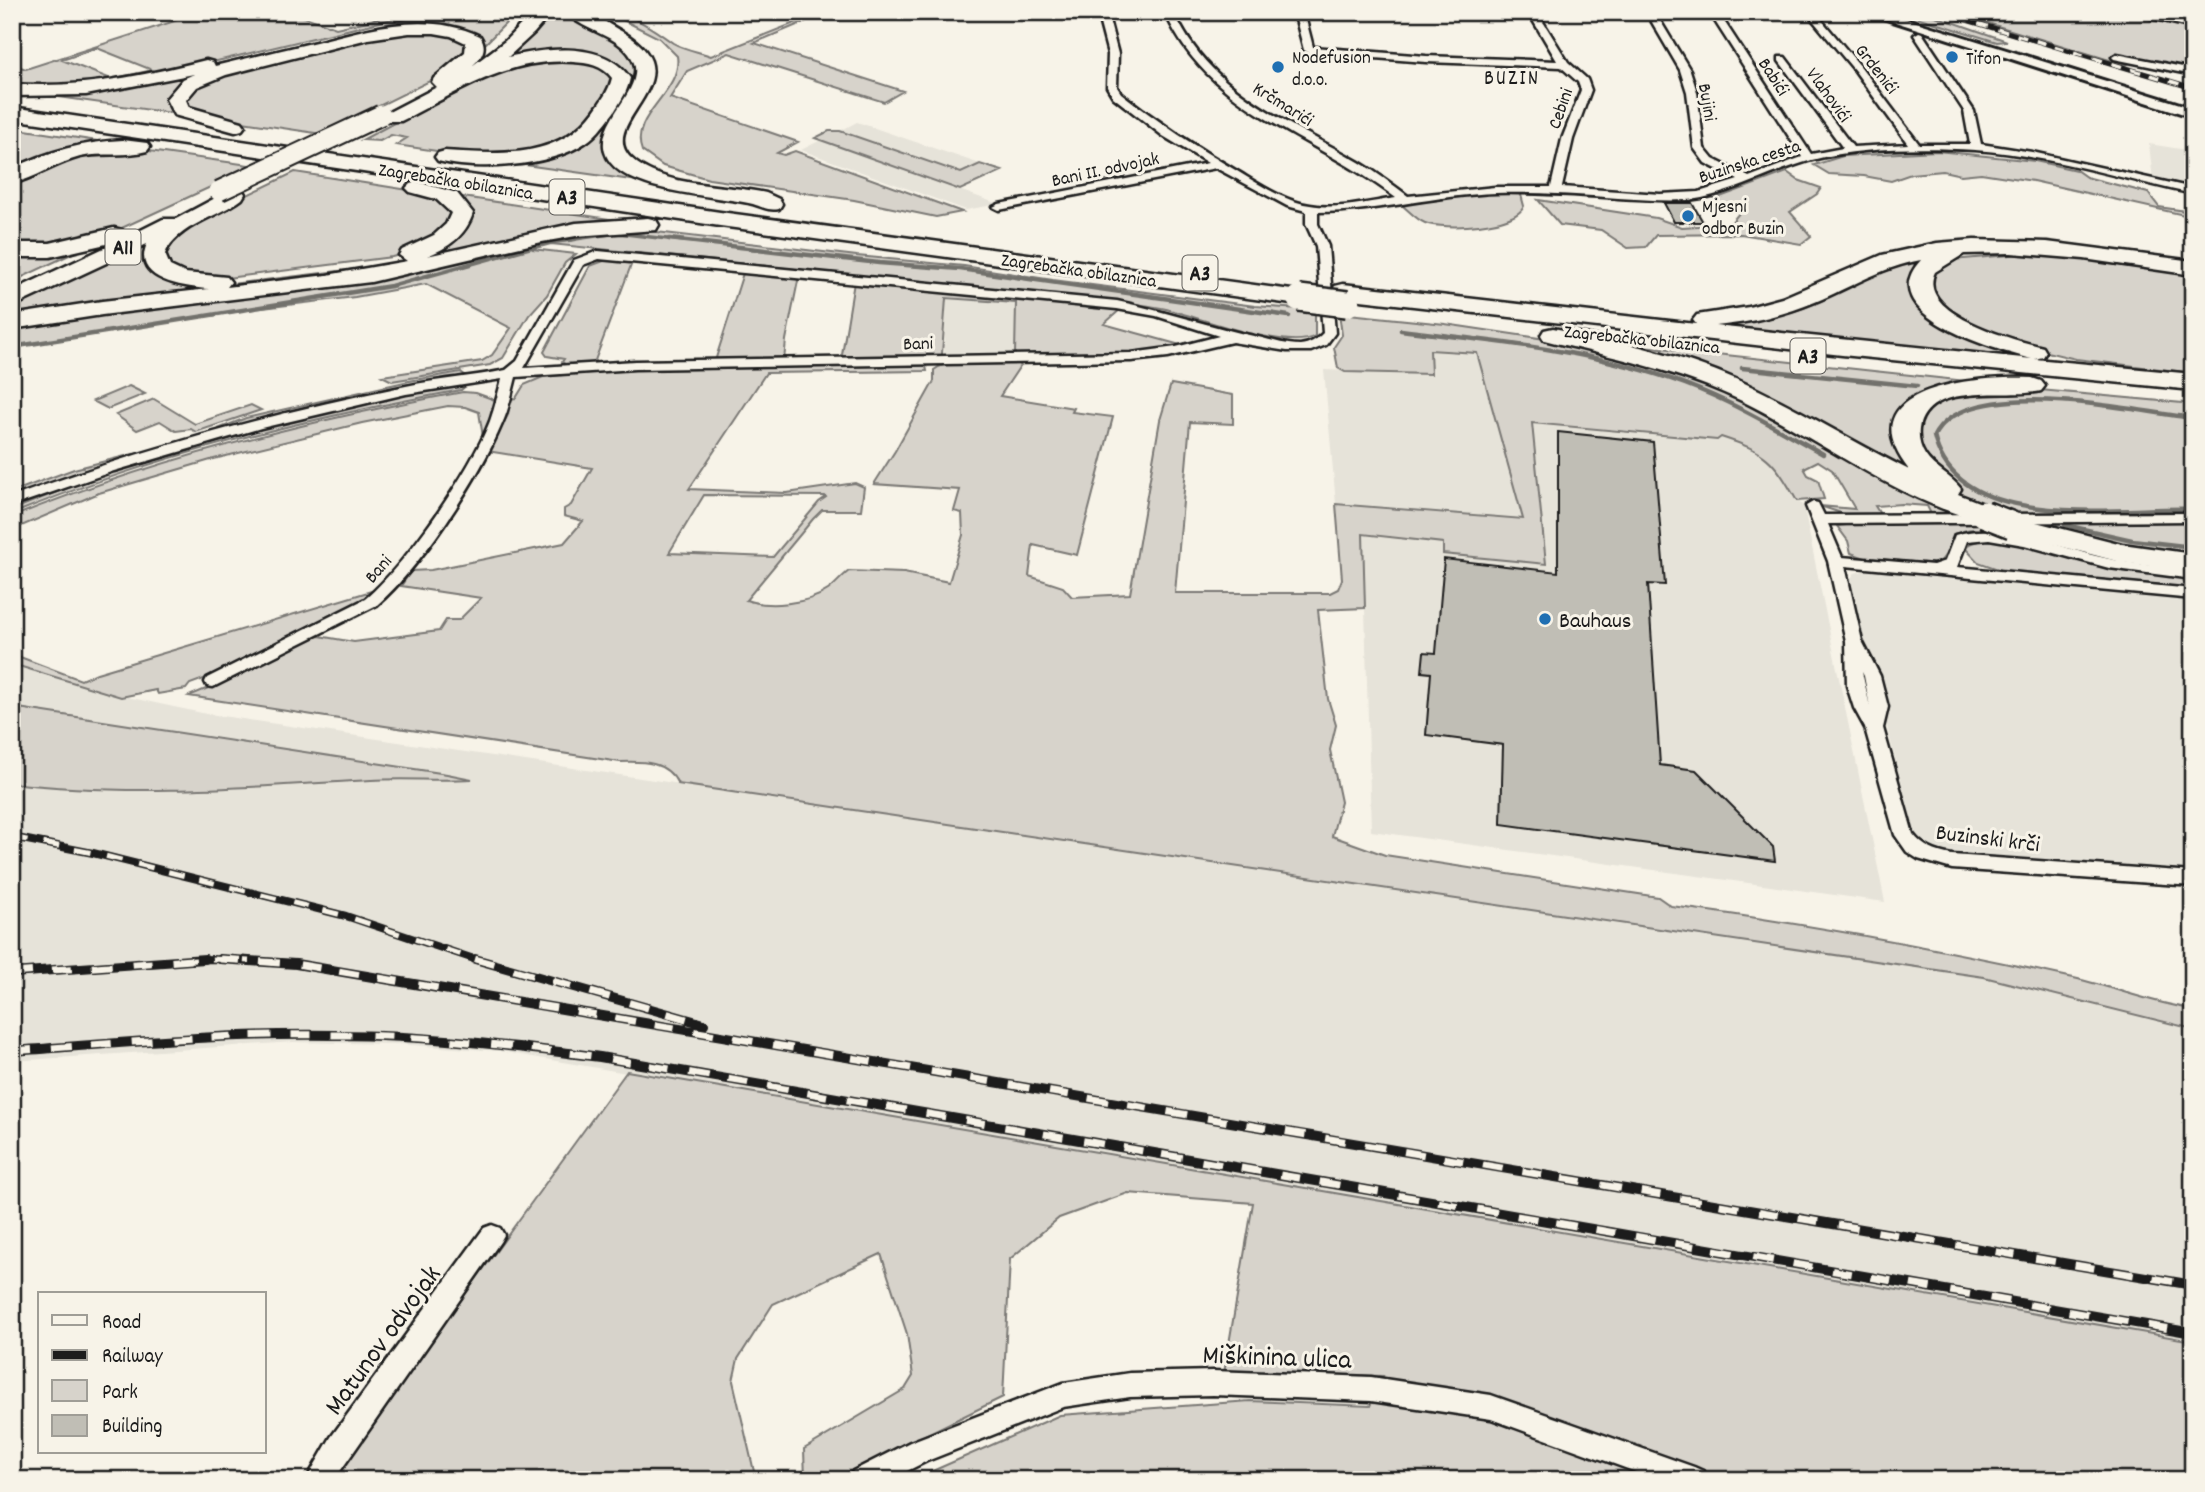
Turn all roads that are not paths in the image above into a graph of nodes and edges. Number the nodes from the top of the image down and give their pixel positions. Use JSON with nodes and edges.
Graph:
{"nodes":[{"id":1,"x":430,"y":12,"type":"edge"},
{"id":2,"x":528,"y":12,"type":"edge"},
{"id":3,"x":543,"y":12,"type":"edge"},
{"id":4,"x":575,"y":12,"type":"edge"},
{"id":5,"x":1102,"y":12,"type":"edge"},
{"id":6,"x":1169,"y":12,"type":"edge"},
{"id":7,"x":1299,"y":12,"type":"edge"},
{"id":8,"x":1532,"y":12,"type":"edge"},
{"id":9,"x":1650,"y":12,"type":"edge"},
{"id":10,"x":1713,"y":12,"type":"edge"},
{"id":11,"x":1810,"y":12,"type":"edge"},
{"id":12,"x":1870,"y":12,"type":"edge"},
{"id":13,"x":1887,"y":12,"type":"edge"},
{"id":14,"x":2130,"y":12,"type":"edge"},
{"id":15,"x":2193,"y":25,"type":"edge"},
{"id":16,"x":1919,"y":35,"type":"dead end"},
{"id":17,"x":2117,"y":57,"type":"dead end"},
{"id":18,"x":1782,"y":59,"type":"dead end"},
{"id":19,"x":1564,"y":64,"type":"junction"},
{"id":20,"x":2193,"y":72,"type":"edge"},
{"id":21,"x":449,"y":83,"type":"junction"},
{"id":22,"x":12,"y":91,"type":"edge"},
{"id":23,"x":12,"y":103,"type":"edge"},
{"id":24,"x":2193,"y":105,"type":"edge"},
{"id":25,"x":104,"y":107,"type":"dead end"},
{"id":26,"x":12,"y":113,"type":"edge"},
{"id":27,"x":2193,"y":113,"type":"edge"},
{"id":28,"x":156,"y":114,"type":"dead end"},
{"id":29,"x":12,"y":124,"type":"edge"},
{"id":30,"x":234,"y":126,"type":"junction"},
{"id":31,"x":261,"y":130,"type":"dead end"},
{"id":32,"x":287,"y":134,"type":"dead end"},
{"id":33,"x":366,"y":145,"type":"dead end"},
{"id":34,"x":1916,"y":147,"type":"junction"},
{"id":35,"x":1976,"y":147,"type":"junction"},
{"id":36,"x":1850,"y":150,"type":"junction"},
{"id":37,"x":188,"y":151,"type":"junction"},
{"id":38,"x":419,"y":153,"type":"dead end"},
{"id":39,"x":445,"y":157,"type":"junction"},
{"id":40,"x":1808,"y":158,"type":"junction"},
{"id":41,"x":1218,"y":164,"type":"junction"},
{"id":42,"x":554,"y":173,"type":"dead end"},
{"id":43,"x":12,"y":178,"type":"edge"},
{"id":44,"x":374,"y":179,"type":"junction"},
{"id":45,"x":608,"y":180,"type":"dead end"},
{"id":46,"x":1748,"y":181,"type":"junction"},
{"id":47,"x":1556,"y":190,"type":"junction"},
{"id":48,"x":2193,"y":191,"type":"edge"},
{"id":49,"x":226,"y":193,"type":"junction"},
{"id":50,"x":1405,"y":200,"type":"junction"},
{"id":51,"x":771,"y":204,"type":"junction"},
{"id":52,"x":798,"y":207,"type":"dead end"},
{"id":53,"x":999,"y":207,"type":"dead end"},
{"id":54,"x":1312,"y":209,"type":"junction"},
{"id":55,"x":890,"y":220,"type":"dead end"},
{"id":56,"x":724,"y":232,"type":"junction"},
{"id":57,"x":1965,"y":249,"type":"junction"},
{"id":58,"x":12,"y":250,"type":"edge"},
{"id":59,"x":1101,"y":261,"type":"junction"},
{"id":60,"x":2193,"y":268,"type":"edge"},
{"id":61,"x":1123,"y":275,"type":"junction"},
{"id":62,"x":12,"y":289,"type":"edge"},
{"id":63,"x":1299,"y":292,"type":"junction"},
{"id":64,"x":1345,"y":298,"type":"junction"},
{"id":65,"x":12,"y":300,"type":"edge"},
{"id":66,"x":1482,"y":308,"type":"junction"},
{"id":67,"x":1423,"y":313,"type":"junction"},
{"id":68,"x":12,"y":322,"type":"edge"},
{"id":69,"x":1236,"y":337,"type":"junction"},
{"id":70,"x":510,"y":373,"type":"junction"},
{"id":71,"x":2193,"y":376,"type":"edge"},
{"id":72,"x":2193,"y":382,"type":"edge"},
{"id":73,"x":2193,"y":398,"type":"edge"},
{"id":74,"x":12,"y":502,"type":"edge"},
{"id":75,"x":1984,"y":514,"type":"junction"},
{"id":76,"x":2193,"y":517,"type":"edge"},
{"id":77,"x":1956,"y":551,"type":"junction"},
{"id":78,"x":1836,"y":561,"type":"junction"},
{"id":79,"x":2193,"y":563,"type":"edge"},
{"id":80,"x":1934,"y":570,"type":"junction"},
{"id":81,"x":2193,"y":574,"type":"edge"},
{"id":82,"x":2001,"y":576,"type":"junction"},
{"id":83,"x":2193,"y":594,"type":"edge"},
{"id":84,"x":213,"y":682,"type":"dead end"},
{"id":85,"x":2193,"y":879,"type":"edge"},
{"id":86,"x":492,"y":1235,"type":"dead end"},
{"id":87,"x":319,"y":1480,"type":"edge"},
{"id":88,"x":862,"y":1480,"type":"edge"},
{"id":89,"x":1693,"y":1480,"type":"edge"}],
"edges":[{"from":1,"to":22,"type":"highway"},
{"from":2,"to":21,"type":"highway","number":"A11"},
{"from":3,"to":21,"type":"highway","number":"A11"},
{"from":4,"to":51,"type":"highway"},
{"from":5,"to":41,"type":"street"},
{"from":6,"to":50,"type":"street","name":"Krčmarići"},
{"from":7,"to":19,"type":"street"},
{"from":8,"to":19,"type":"street","name":"Cebini"},
{"from":9,"to":46,"type":"street","name":"Bujini"},
{"from":10,"to":40,"type":"street","name":"Babići"},
{"from":11,"to":34,"type":"street","name":"Grdenići"},
{"from":12,"to":27,"type":"main road"},
{"from":13,"to":24,"type":"main road"},
{"from":14,"to":15,"type":"street"},
{"from":16,"to":35,"type":"street"},
{"from":17,"to":20,"type":"street"},
{"from":18,"to":36,"type":"street","name":"Vlahovići"},
{"from":19,"to":47,"type":"street","name":"Cebini"},
{"from":21,"to":30,"type":"highway"},
{"from":21,"to":39,"type":"highway"},
{"from":21,"to":49,"type":"highway","number":"A11"},
{"from":22,"to":25,"type":"highway"},
{"from":23,"to":59,"type":"highway","name":"Zagrebačka obilaznica","number":"A3"},
{"from":26,"to":61,"type":"highway","name":"Zagrebačka obilaznica","number":"A3"},
{"from":28,"to":30,"type":"highway"},
{"from":29,"to":37,"type":"highway"},
{"from":30,"to":31,"type":"highway"},
{"from":32,"to":33,"type":"highway"},
{"from":34,"to":35,"type":"street","name":"Buzinska cesta"},
{"from":34,"to":36,"type":"street","name":"Buzinska cesta"},
{"from":35,"to":48,"type":"street","name":"Buzinska cesta"},
{"from":36,"to":40,"type":"street","name":"Buzinska cesta"},
{"from":37,"to":43,"type":"highway"},
{"from":37,"to":44,"type":"highway"},
{"from":38,"to":39,"type":"highway"},
{"from":39,"to":42,"type":"highway"},
{"from":40,"to":46,"type":"street","name":"Buzinska cesta"},
{"from":41,"to":53,"type":"street","name":"Bani II. odvojak"},
{"from":41,"to":54,"type":"street"},
{"from":44,"to":49,"type":"highway"},
{"from":44,"to":56,"type":"highway"},
{"from":45,"to":51,"type":"highway"},
{"from":46,"to":47,"type":"street","name":"Buzinska cesta"},
{"from":47,"to":50,"type":"street","name":"Buzinska cesta"},
{"from":49,"to":58,"type":"highway"},
{"from":49,"to":62,"type":"highway","number":"A11"},
{"from":49,"to":65,"type":"highway","number":"A11"},
{"from":50,"to":54,"type":"street","name":"Buzinska cesta"},
{"from":51,"to":52,"type":"highway"},
{"from":54,"to":69,"type":"street","name":"Bani"},
{"from":55,"to":59,"type":"highway"},
{"from":56,"to":61,"type":"highway"},
{"from":56,"to":68,"type":"highway"},
{"from":57,"to":60,"type":"highway"},
{"from":57,"to":66,"type":"highway"},
{"from":57,"to":71,"type":"highway"},
{"from":59,"to":63,"type":"highway","name":"Zagrebačka obilaznica","number":"A3"},
{"from":61,"to":63,"type":"highway","name":"Zagrebačka obilaznica","number":"A3"},
{"from":63,"to":64,"type":"highway","name":"Zagrebačka obilaznica","number":"A3","bridge":true},
{"from":64,"to":66,"type":"highway","name":"Zagrebačka obilaznica","number":"A3"},
{"from":64,"to":67,"type":"highway","name":"Zagrebačka obilaznica","number":"A3"},
{"from":66,"to":72,"type":"highway","name":"Zagrebačka obilaznica","number":"A3"},
{"from":67,"to":73,"type":"highway","name":"Zagrebačka obilaznica","number":"A3"},
{"from":67,"to":75,"type":"highway"},
{"from":69,"to":70,"type":"street","name":"Bani"},
{"from":69,"to":70,"type":"street"},
{"from":70,"to":74,"type":"street"},
{"from":70,"to":84,"type":"street","name":"Bani"},
{"from":73,"to":75,"type":"highway"},
{"from":75,"to":79,"type":"highway","bridge":true},
{"from":76,"to":78,"type":"street"},
{"from":77,"to":80,"type":"street"},
{"from":77,"to":81,"type":"street"},
{"from":77,"to":82,"type":"street"},
{"from":78,"to":80,"type":"street"},
{"from":78,"to":85,"type":"street","name":"Buzinski krči"},
{"from":80,"to":82,"type":"street"},
{"from":82,"to":83,"type":"street"},
{"from":86,"to":87,"type":"street","name":"Matunov odvojak"},
{"from":88,"to":89,"type":"street","name":"Miškinina ulica"}]}
